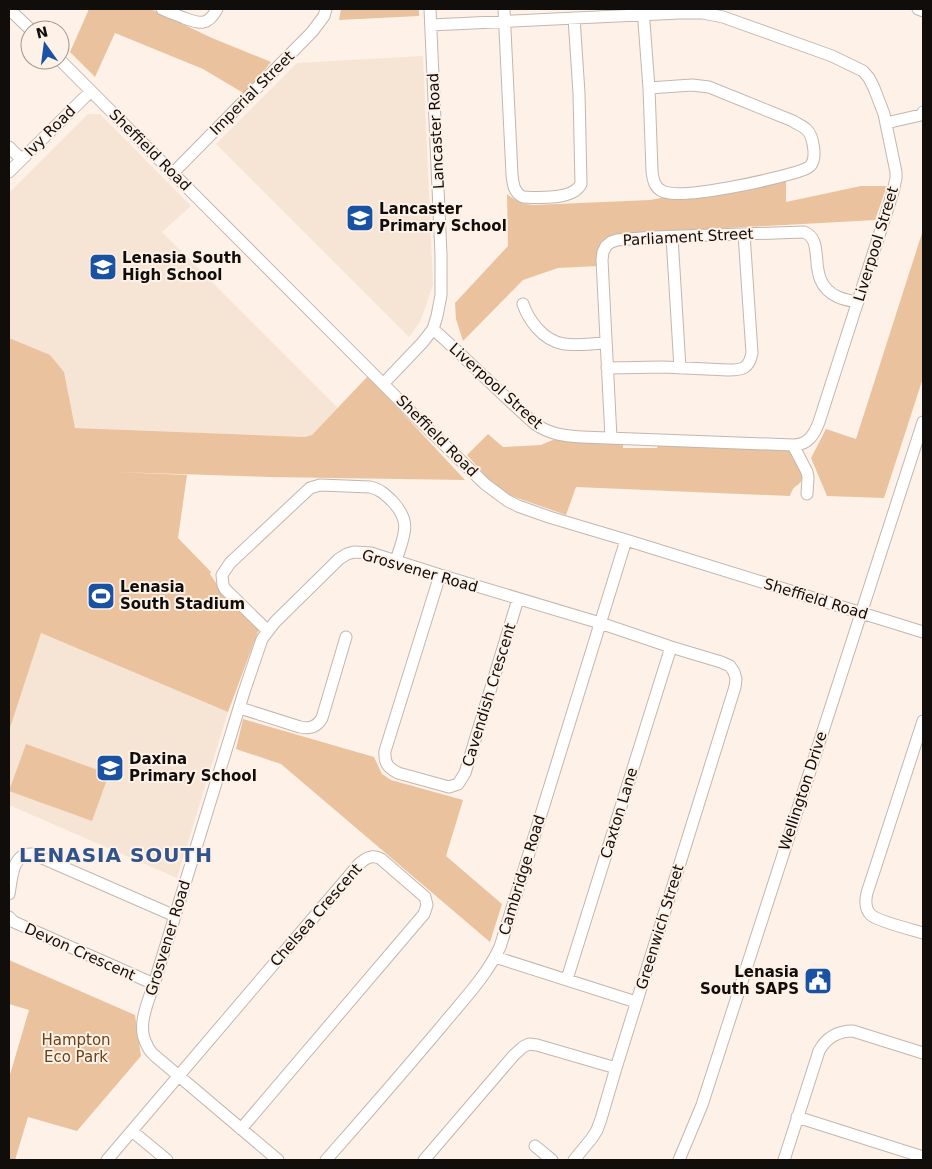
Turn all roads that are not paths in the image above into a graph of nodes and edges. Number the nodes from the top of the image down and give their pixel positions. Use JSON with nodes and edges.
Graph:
{"nodes":[{"id":1,"x":9,"y":9,"type":"edge"},
{"id":2,"x":162,"y":9,"type":"edge"},
{"id":3,"x":217,"y":9,"type":"edge"},
{"id":4,"x":326,"y":9,"type":"edge"},
{"id":5,"x":430,"y":9,"type":"edge"},
{"id":6,"x":504,"y":9,"type":"edge"},
{"id":7,"x":918,"y":9,"type":"edge"},
{"id":8,"x":923,"y":11,"type":"edge"},
{"id":9,"x":644,"y":12,"type":"edge"},
{"id":10,"x":574,"y":18,"type":"junction"},
{"id":11,"x":21,"y":20,"type":"edge"},
{"id":12,"x":504,"y":21,"type":"junction"},
{"id":13,"x":430,"y":25,"type":"junction"},
{"id":14,"x":70,"y":70,"type":"edge"},
{"id":15,"x":649,"y":88,"type":"junction"},
{"id":16,"x":91,"y":90,"type":"junction"},
{"id":17,"x":923,"y":112,"type":"edge"},
{"id":18,"x":886,"y":123,"type":"junction"},
{"id":19,"x":9,"y":147,"type":"edge"},
{"id":20,"x":21,"y":159,"type":"junction"},
{"id":21,"x":9,"y":172,"type":"edge"},
{"id":22,"x":173,"y":173,"type":"junction"},
{"id":23,"x":744,"y":234,"type":"junction"},
{"id":24,"x":672,"y":237,"type":"junction"},
{"id":25,"x":858,"y":302,"type":"junction"},
{"id":26,"x":523,"y":304,"type":"dead end"},
{"id":27,"x":432,"y":329,"type":"junction"},
{"id":28,"x":606,"y":343,"type":"junction"},
{"id":29,"x":607,"y":368,"type":"junction"},
{"id":30,"x":680,"y":368,"type":"junction"},
{"id":31,"x":384,"y":384,"type":"junction"},
{"id":32,"x":923,"y":422,"type":"edge"},
{"id":33,"x":612,"y":438,"type":"junction"},
{"id":34,"x":793,"y":445,"type":"junction"},
{"id":35,"x":807,"y":494,"type":"dead end"},
{"id":36,"x":626,"y":540,"type":"junction"},
{"id":37,"x":396,"y":561,"type":"junction"},
{"id":38,"x":440,"y":576,"type":"junction"},
{"id":39,"x":518,"y":599,"type":"junction"},
{"id":40,"x":861,"y":613,"type":"junction"},
{"id":41,"x":600,"y":624,"type":"junction"},
{"id":42,"x":268,"y":631,"type":"junction"},
{"id":43,"x":923,"y":632,"type":"edge"},
{"id":44,"x":346,"y":638,"type":"dead end"},
{"id":45,"x":671,"y":647,"type":"junction"},
{"id":46,"x":735,"y":687,"type":"joint"},
{"id":47,"x":240,"y":708,"type":"junction"},
{"id":48,"x":923,"y":721,"type":"edge"},
{"id":49,"x":9,"y":894,"type":"edge"},
{"id":50,"x":175,"y":916,"type":"junction"},
{"id":51,"x":9,"y":917,"type":"edge"},
{"id":52,"x":923,"y":933,"type":"edge"},
{"id":53,"x":496,"y":957,"type":"junction"},
{"id":54,"x":568,"y":979,"type":"junction"},
{"id":55,"x":154,"y":984,"type":"junction"},
{"id":56,"x":636,"y":1002,"type":"junction"},
{"id":57,"x":922,"y":1049,"type":"edge"},
{"id":58,"x":616,"y":1068,"type":"junction"},
{"id":59,"x":178,"y":1075,"type":"junction"},
{"id":60,"x":797,"y":1117,"type":"junction"},
{"id":61,"x":241,"y":1129,"type":"junction"},
{"id":62,"x":132,"y":1131,"type":"junction"},
{"id":63,"x":535,"y":1146,"type":"dead end"},
{"id":64,"x":923,"y":1157,"type":"edge"},
{"id":65,"x":107,"y":1160,"type":"edge"},
{"id":66,"x":167,"y":1160,"type":"edge"},
{"id":67,"x":278,"y":1160,"type":"edge"},
{"id":68,"x":326,"y":1160,"type":"edge"},
{"id":69,"x":424,"y":1160,"type":"edge"},
{"id":70,"x":552,"y":1160,"type":"edge"},
{"id":71,"x":574,"y":1160,"type":"edge"},
{"id":72,"x":680,"y":1160,"type":"edge"},
{"id":73,"x":784,"y":1160,"type":"edge"}],
"edges":[{"from":1,"to":11,"type":"street"},
{"from":2,"to":3,"type":"street"},
{"from":4,"to":22,"type":"street","name":"Imperial Street"},
{"from":5,"to":13,"type":"street","name":"Lancaster Road"},
{"from":6,"to":12,"type":"street"},
{"from":7,"to":8,"type":"street"},
{"from":9,"to":10,"type":"street","name":"Liverpool Street"},
{"from":9,"to":15,"type":"street"},
{"from":9,"to":18,"type":"street","name":"Liverpool Street"},
{"from":10,"to":12,"type":"street","name":"Liverpool Street"},
{"from":10,"to":12,"type":"street"},
{"from":12,"to":13,"type":"street","name":"Liverpool Street"},
{"from":13,"to":27,"type":"street","name":"Lancaster Road"},
{"from":14,"to":16,"type":"street","name":"Sheffield Road"},
{"from":15,"to":15,"type":"street"},
{"from":16,"to":20,"type":"street","name":"Ivy Road"},
{"from":16,"to":22,"type":"street","name":"Sheffield Road"},
{"from":17,"to":18,"type":"street"},
{"from":18,"to":25,"type":"street","name":"Liverpool Street"},
{"from":19,"to":20,"type":"street"},
{"from":20,"to":21,"type":"street","name":"Ivy Road"},
{"from":22,"to":31,"type":"street","name":"Sheffield Road"},
{"from":23,"to":24,"type":"street","name":"Parliament Street"},
{"from":23,"to":25,"type":"street","name":"Parliament Street"},
{"from":23,"to":30,"type":"street"},
{"from":24,"to":28,"type":"street","name":"Parliament Street"},
{"from":24,"to":30,"type":"street"},
{"from":25,"to":34,"type":"street","name":"Liverpool Street"},
{"from":26,"to":28,"type":"street"},
{"from":27,"to":31,"type":"street","name":"Lancaster Road"},
{"from":27,"to":33,"type":"street","name":"Liverpool Street"},
{"from":28,"to":29,"type":"street","name":"Parliament Street"},
{"from":29,"to":30,"type":"street"},
{"from":29,"to":33,"type":"street","name":"Parliament Street"},
{"from":31,"to":36,"type":"street","name":"Sheffield Road"},
{"from":32,"to":40,"type":"street","name":"Wellington Drive"},
{"from":33,"to":34,"type":"street","name":"Liverpool Street"},
{"from":34,"to":35,"type":"street"},
{"from":36,"to":40,"type":"street","name":"Sheffield Road"},
{"from":36,"to":41,"type":"street","name":"Cambridge Road"},
{"from":37,"to":38,"type":"street","name":"Grosvener Road"},
{"from":37,"to":42,"type":"street","name":"Grosvener Road"},
{"from":37,"to":42,"type":"street"},
{"from":38,"to":39,"type":"street","name":"Grosvener Road"},
{"from":38,"to":39,"type":"street","name":"Cavendish Crescent"},
{"from":39,"to":41,"type":"street","name":"Grosvener Road"},
{"from":40,"to":43,"type":"street","name":"Sheffield Road"},
{"from":40,"to":72,"type":"street","name":"Wellington Drive"},
{"from":41,"to":45,"type":"street","name":"Grosvener Road"},
{"from":41,"to":53,"type":"street","name":"Cambridge Road"},
{"from":42,"to":47,"type":"street","name":"Grosvener Road"},
{"from":44,"to":47,"type":"street"},
{"from":45,"to":46,"type":"street","name":"Grosvener Road"},
{"from":45,"to":54,"type":"street","name":"Caxton Lane"},
{"from":46,"to":56,"type":"street","name":"Greenwich Street"},
{"from":47,"to":50,"type":"street","name":"Grosvener Road"},
{"from":48,"to":52,"type":"street"},
{"from":49,"to":50,"type":"street"},
{"from":50,"to":55,"type":"street","name":"Grosvener Road"},
{"from":51,"to":55,"type":"street","name":"Devon Crescent"},
{"from":53,"to":54,"type":"street"},
{"from":53,"to":68,"type":"street","name":"Cambridge Road"},
{"from":54,"to":56,"type":"street"},
{"from":55,"to":59,"type":"street","name":"Grosvener Road"},
{"from":56,"to":58,"type":"street","name":"Greenwich Street"},
{"from":57,"to":60,"type":"street"},
{"from":58,"to":69,"type":"street"},
{"from":58,"to":71,"type":"street","name":"Greenwich Street"},
{"from":59,"to":61,"type":"street","name":"Grosvener Road"},
{"from":59,"to":61,"type":"street","name":"Chelsea Crescent"},
{"from":59,"to":62,"type":"street"},
{"from":60,"to":64,"type":"street"},
{"from":60,"to":73,"type":"street"},
{"from":61,"to":67,"type":"street","name":"Grosvener Road"},
{"from":62,"to":65,"type":"street"},
{"from":62,"to":66,"type":"street"},
{"from":63,"to":70,"type":"street"}]}
